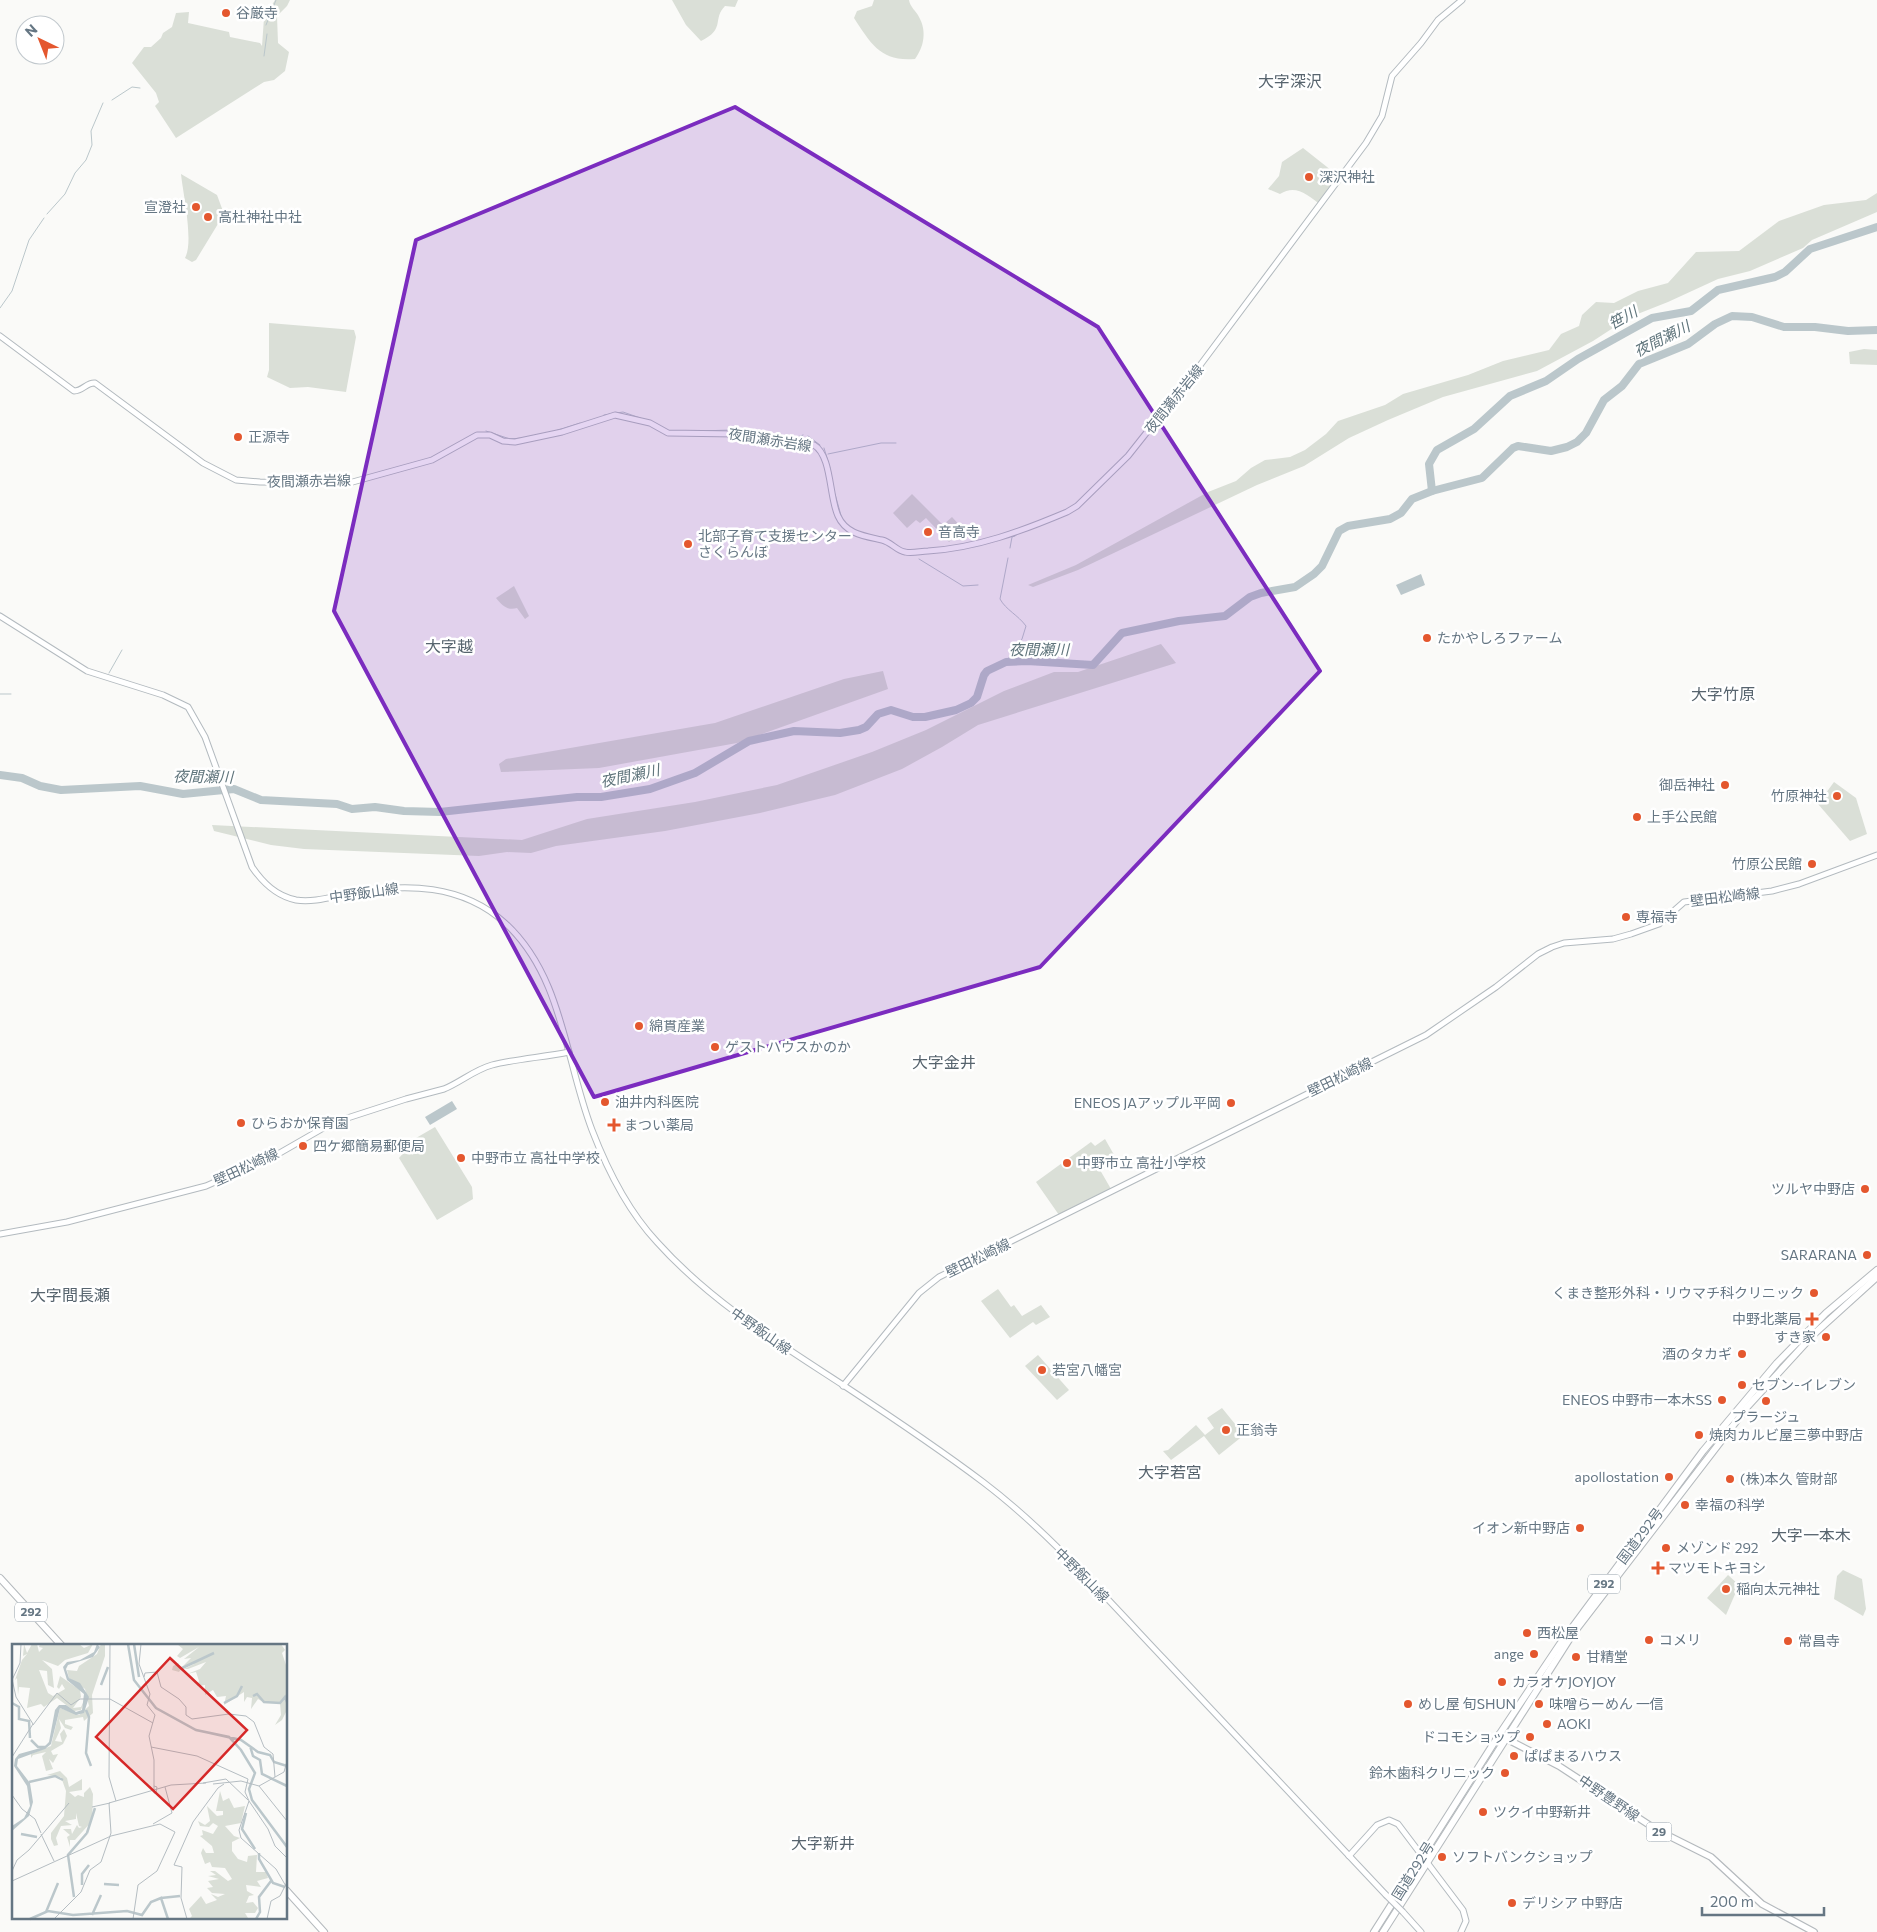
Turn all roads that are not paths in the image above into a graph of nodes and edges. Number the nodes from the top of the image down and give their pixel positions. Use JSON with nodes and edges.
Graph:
{"nodes":[{"id":1,"x":1462,"y":0,"type":"edge"},
{"id":2,"x":0,"y":336,"type":"edge"},
{"id":3,"x":0,"y":616,"type":"edge"},
{"id":4,"x":1877,"y":855,"type":"edge"},
{"id":5,"x":569,"y":1052,"type":"junction"},
{"id":6,"x":0,"y":1234,"type":"edge"},
{"id":7,"x":1877,"y":1270,"type":"edge"},
{"id":8,"x":1877,"y":1277,"type":"edge"},
{"id":9,"x":843,"y":1386,"type":"junction"},
{"id":10,"x":0,"y":1578,"type":"edge"},
{"id":11,"x":60,"y":1644,"type":"edge"},
{"id":12,"x":1502,"y":1737,"type":"junction"},
{"id":13,"x":1349,"y":1856,"type":"junction"},
{"id":14,"x":1425,"y":1858,"type":"junction"},
{"id":15,"x":288,"y":1892,"type":"edge"},
{"id":16,"x":324,"y":1932,"type":"edge"},
{"id":17,"x":1374,"y":1932,"type":"edge"},
{"id":18,"x":1383,"y":1932,"type":"edge"},
{"id":19,"x":1421,"y":1932,"type":"edge"},
{"id":20,"x":1461,"y":1932,"type":"edge"},
{"id":21,"x":1814,"y":1932,"type":"edge"}],
"edges":[{"from":1,"to":2,"type":"main road","name":"夜間瀬赤岩線"},
{"from":3,"to":5,"type":"main road","name":"中野飯山線"},
{"from":4,"to":9,"type":"main road","name":"壁田松崎線"},
{"from":5,"to":6,"type":"main road","name":"壁田松崎線"},
{"from":5,"to":9,"type":"main road","name":"中野飯山線"},
{"from":7,"to":12,"type":"highway","name":"国道292号","number":"292"},
{"from":8,"to":12,"type":"highway","name":"国道292号","number":"292"},
{"from":9,"to":13,"type":"main road","name":"中野飯山線"},
{"from":10,"to":11,"type":"highway","number":"292"},
{"from":12,"to":14,"type":"highway","name":"国道292号","number":"292"},
{"from":12,"to":21,"type":"main road","name":"中野豊野線","number":"29"},
{"from":13,"to":14,"type":"main road"},
{"from":13,"to":19,"type":"main road","name":"中野飯山線","bridge":true},
{"from":14,"to":17,"type":"highway","name":"国道292号","number":"292"},
{"from":14,"to":18,"type":"highway","name":"国道292号","number":"292"},
{"from":14,"to":20,"type":"main road"},
{"from":15,"to":16,"type":"highway"}]}
